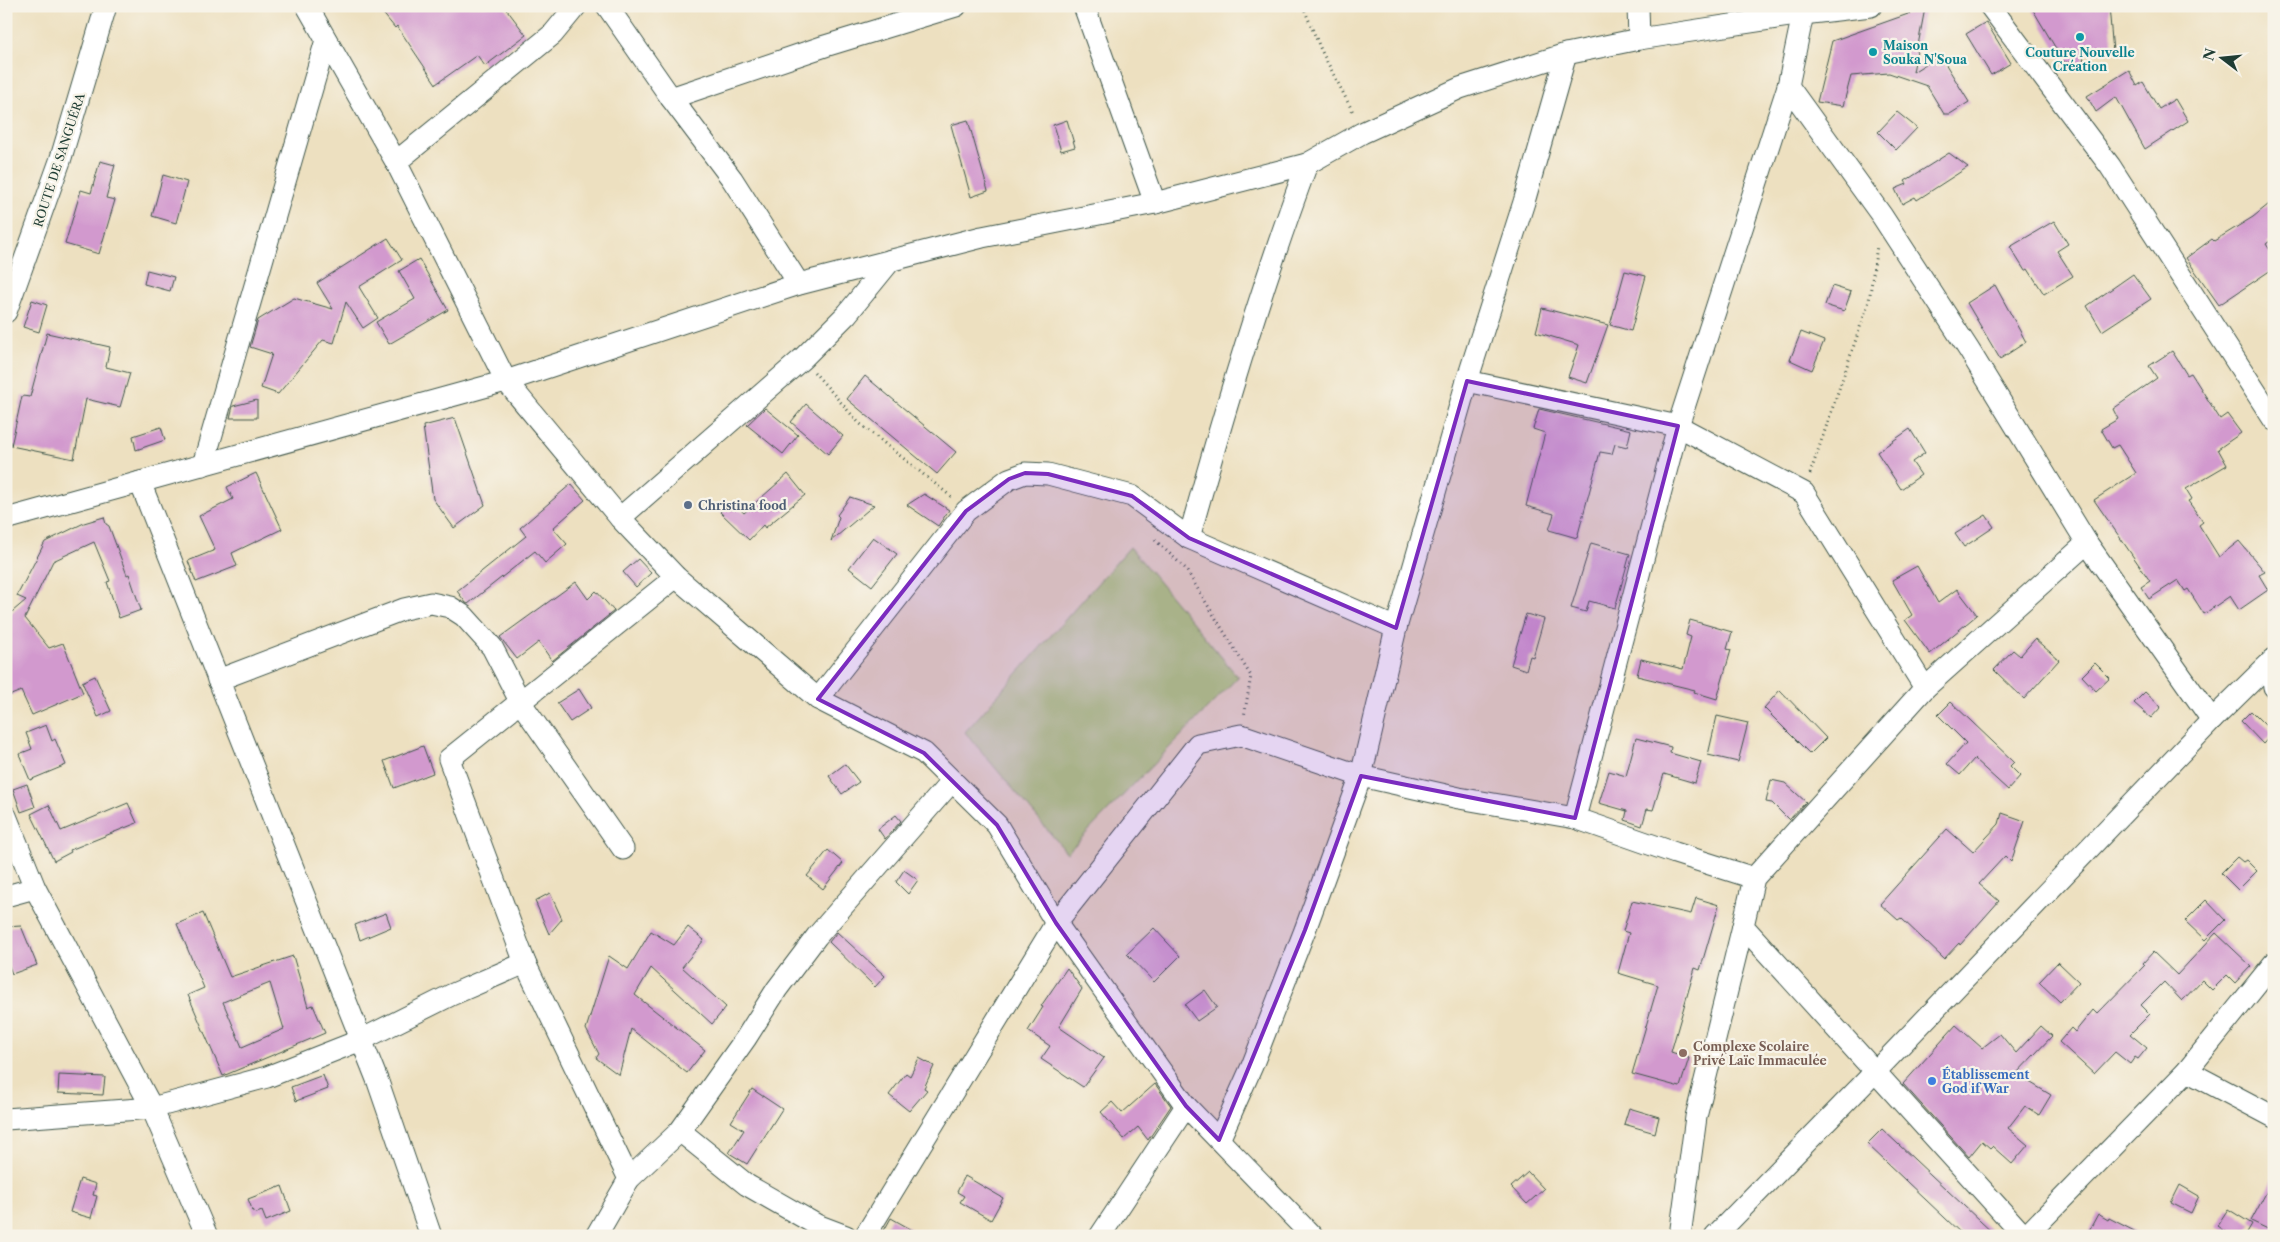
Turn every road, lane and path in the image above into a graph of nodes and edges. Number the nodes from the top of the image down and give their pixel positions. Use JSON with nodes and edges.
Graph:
{"nodes":[{"id":1,"x":106,"y":6,"type":"edge"},
{"id":2,"x":307,"y":6,"type":"edge"},
{"id":3,"x":576,"y":6,"type":"edge"},
{"id":4,"x":608,"y":6,"type":"edge"},
{"id":5,"x":956,"y":6,"type":"edge"},
{"id":6,"x":1084,"y":6,"type":"edge"},
{"id":7,"x":1303,"y":6,"type":"edge"},
{"id":8,"x":1638,"y":6,"type":"edge"},
{"id":9,"x":1990,"y":6,"type":"edge"},
{"id":10,"x":1861,"y":7,"type":"edge"},
{"id":11,"x":1803,"y":14,"type":"junction"},
{"id":12,"x":326,"y":40,"type":"junction"},
{"id":13,"x":1639,"y":40,"type":"junction"},
{"id":14,"x":1566,"y":54,"type":"junction"},
{"id":15,"x":1788,"y":86,"type":"junction"},
{"id":16,"x":671,"y":98,"type":"junction"},
{"id":17,"x":1362,"y":133,"type":"junction"},
{"id":18,"x":396,"y":162,"type":"junction"},
{"id":19,"x":1307,"y":164,"type":"junction"},
{"id":20,"x":1155,"y":203,"type":"junction"},
{"id":21,"x":1882,"y":216,"type":"junction"},
{"id":22,"x":891,"y":260,"type":"junction"},
{"id":23,"x":799,"y":284,"type":"junction"},
{"id":24,"x":6,"y":312,"type":"edge"},
{"id":25,"x":802,"y":359,"type":"junction"},
{"id":26,"x":506,"y":381,"type":"junction"},
{"id":27,"x":1467,"y":382,"type":"junction"},
{"id":28,"x":2274,"y":420,"type":"edge"},
{"id":29,"x":1678,"y":426,"type":"junction"},
{"id":30,"x":203,"y":465,"type":"junction"},
{"id":31,"x":140,"y":482,"type":"junction"},
{"id":32,"x":1804,"y":493,"type":"junction"},
{"id":33,"x":966,"y":511,"type":"junction"},
{"id":34,"x":620,"y":518,"type":"junction"},
{"id":35,"x":6,"y":519,"type":"edge"},
{"id":36,"x":1152,"y":537,"type":"dead end"},
{"id":37,"x":1189,"y":538,"type":"junction"},
{"id":38,"x":2087,"y":543,"type":"junction"},
{"id":39,"x":676,"y":578,"type":"junction"},
{"id":40,"x":1396,"y":628,"type":"junction"},
{"id":41,"x":2272,"y":661,"type":"edge"},
{"id":42,"x":218,"y":680,"type":"junction"},
{"id":43,"x":2274,"y":687,"type":"edge"},
{"id":44,"x":1925,"y":688,"type":"junction"},
{"id":45,"x":818,"y":699,"type":"junction"},
{"id":46,"x":520,"y":703,"type":"junction"},
{"id":47,"x":2212,"y":720,"type":"junction"},
{"id":48,"x":1241,"y":735,"type":"junction"},
{"id":49,"x":1361,"y":776,"type":"junction"},
{"id":50,"x":952,"y":782,"type":"junction"},
{"id":51,"x":6,"y":816,"type":"edge"},
{"id":52,"x":1575,"y":818,"type":"junction"},
{"id":53,"x":624,"y":849,"type":"dead end"},
{"id":54,"x":1754,"y":878,"type":"junction"},
{"id":55,"x":35,"y":888,"type":"junction"},
{"id":56,"x":6,"y":896,"type":"edge"},
{"id":57,"x":1056,"y":923,"type":"junction"},
{"id":58,"x":1743,"y":926,"type":"junction"},
{"id":59,"x":524,"y":963,"type":"junction"},
{"id":60,"x":2274,"y":963,"type":"edge"},
{"id":61,"x":362,"y":1040,"type":"junction"},
{"id":62,"x":2187,"y":1071,"type":"junction"},
{"id":63,"x":1874,"y":1073,"type":"junction"},
{"id":64,"x":1186,"y":1106,"type":"junction"},
{"id":65,"x":152,"y":1108,"type":"junction"},
{"id":66,"x":2274,"y":1117,"type":"edge"},
{"id":67,"x":6,"y":1118,"type":"edge"},
{"id":68,"x":680,"y":1131,"type":"junction"},
{"id":69,"x":1219,"y":1140,"type":"junction"},
{"id":70,"x":629,"y":1179,"type":"junction"},
{"id":71,"x":207,"y":1236,"type":"edge"},
{"id":72,"x":431,"y":1236,"type":"edge"},
{"id":73,"x":596,"y":1236,"type":"edge"},
{"id":74,"x":846,"y":1236,"type":"edge"},
{"id":75,"x":865,"y":1236,"type":"edge"},
{"id":76,"x":1100,"y":1236,"type":"edge"},
{"id":77,"x":1312,"y":1236,"type":"edge"},
{"id":78,"x":1680,"y":1236,"type":"edge"},
{"id":79,"x":1715,"y":1236,"type":"edge"},
{"id":80,"x":2025,"y":1236,"type":"edge"}],
"edges":[{"from":1,"to":24,"type":"street","name":"ROUTE DE SANGUÉRA"},
{"from":2,"to":12,"type":"street"},
{"from":3,"to":18,"type":"street"},
{"from":4,"to":16,"type":"street"},
{"from":5,"to":16,"type":"street"},
{"from":6,"to":20,"type":"street"},
{"from":7,"to":17,"type":"path"},
{"from":8,"to":13,"type":"street"},
{"from":9,"to":28,"type":"street"},
{"from":10,"to":11,"type":"street"},
{"from":11,"to":13,"type":"street"},
{"from":11,"to":15,"type":"street"},
{"from":12,"to":18,"type":"street"},
{"from":12,"to":30,"type":"street"},
{"from":13,"to":14,"type":"street"},
{"from":14,"to":17,"type":"street"},
{"from":14,"to":27,"type":"street"},
{"from":15,"to":21,"type":"street"},
{"from":15,"to":29,"type":"street"},
{"from":16,"to":23,"type":"street"},
{"from":17,"to":19,"type":"street"},
{"from":18,"to":26,"type":"street"},
{"from":19,"to":20,"type":"street"},
{"from":19,"to":37,"type":"street"},
{"from":20,"to":22,"type":"street"},
{"from":21,"to":32,"type":"path"},
{"from":21,"to":38,"type":"street"},
{"from":22,"to":23,"type":"street"},
{"from":22,"to":25,"type":"street"},
{"from":23,"to":26,"type":"street"},
{"from":25,"to":33,"type":"path"},
{"from":25,"to":34,"type":"street"},
{"from":26,"to":30,"type":"street"},
{"from":26,"to":34,"type":"street"},
{"from":27,"to":29,"type":"street"},
{"from":27,"to":40,"type":"street"},
{"from":29,"to":32,"type":"street"},
{"from":29,"to":52,"type":"street"},
{"from":30,"to":31,"type":"street"},
{"from":31,"to":35,"type":"street"},
{"from":31,"to":42,"type":"street"},
{"from":32,"to":44,"type":"street"},
{"from":33,"to":37,"type":"street"},
{"from":33,"to":45,"type":"street"},
{"from":34,"to":39,"type":"street"},
{"from":36,"to":48,"type":"path"},
{"from":37,"to":40,"type":"street"},
{"from":38,"to":44,"type":"street"},
{"from":38,"to":47,"type":"street"},
{"from":39,"to":45,"type":"street"},
{"from":39,"to":46,"type":"street"},
{"from":40,"to":49,"type":"street"},
{"from":41,"to":43,"type":"street"},
{"from":41,"to":47,"type":"street"},
{"from":42,"to":46,"type":"street"},
{"from":42,"to":61,"type":"street"},
{"from":44,"to":54,"type":"street"},
{"from":45,"to":50,"type":"street"},
{"from":46,"to":53,"type":"street"},
{"from":46,"to":59,"type":"street"},
{"from":47,"to":63,"type":"street"},
{"from":48,"to":49,"type":"street"},
{"from":48,"to":57,"type":"street"},
{"from":49,"to":52,"type":"street"},
{"from":49,"to":69,"type":"street"},
{"from":50,"to":57,"type":"street"},
{"from":50,"to":68,"type":"street"},
{"from":51,"to":55,"type":"street"},
{"from":52,"to":54,"type":"street"},
{"from":54,"to":58,"type":"street"},
{"from":55,"to":56,"type":"street"},
{"from":55,"to":65,"type":"street"},
{"from":57,"to":64,"type":"street"},
{"from":57,"to":75,"type":"street"},
{"from":58,"to":63,"type":"street"},
{"from":58,"to":78,"type":"street"},
{"from":59,"to":61,"type":"street"},
{"from":59,"to":70,"type":"street"},
{"from":60,"to":62,"type":"street"},
{"from":61,"to":65,"type":"street"},
{"from":61,"to":72,"type":"street"},
{"from":62,"to":66,"type":"street"},
{"from":62,"to":80,"type":"street"},
{"from":63,"to":79,"type":"street"},
{"from":63,"to":80,"type":"street"},
{"from":64,"to":69,"type":"street"},
{"from":64,"to":76,"type":"street"},
{"from":65,"to":67,"type":"street"},
{"from":65,"to":71,"type":"street"},
{"from":68,"to":70,"type":"street"},
{"from":68,"to":74,"type":"street"},
{"from":69,"to":77,"type":"street"},
{"from":70,"to":73,"type":"street"}]}
